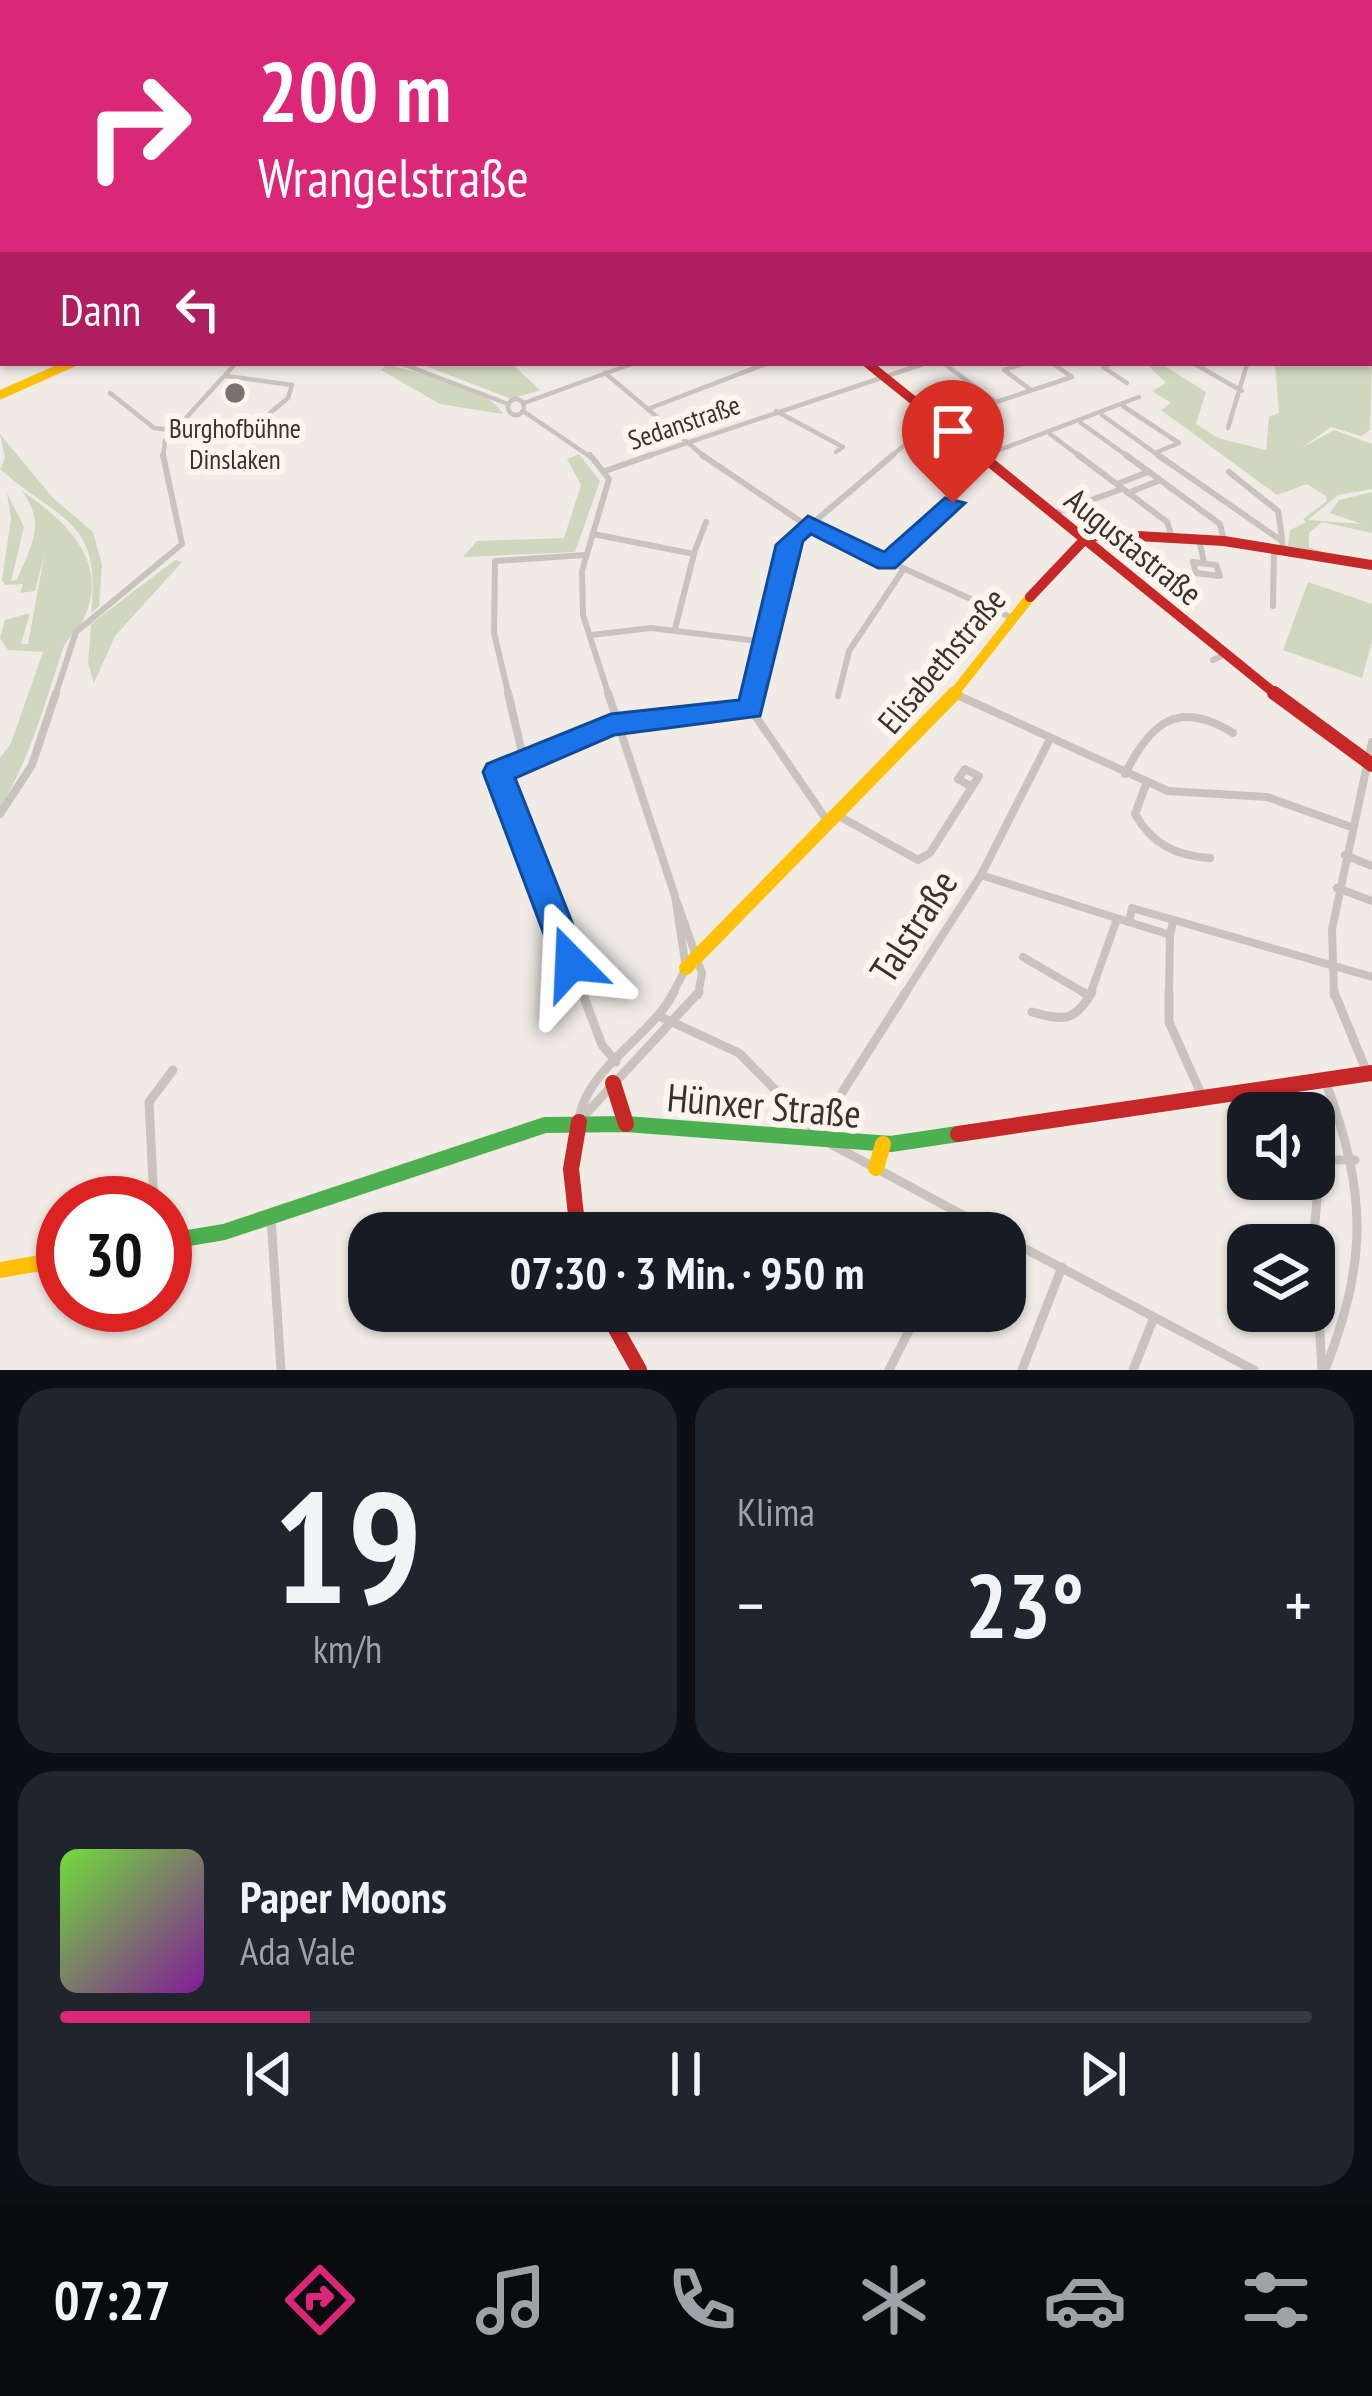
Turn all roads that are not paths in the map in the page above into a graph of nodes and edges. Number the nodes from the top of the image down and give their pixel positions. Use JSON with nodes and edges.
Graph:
{"nodes":[{"id":1,"x":65,"y":366,"type":"edge"},
{"id":2,"x":233,"y":366,"type":"edge"},
{"id":3,"x":408,"y":366,"type":"edge"},
{"id":4,"x":625,"y":366,"type":"edge"},
{"id":5,"x":760,"y":366,"type":"edge"},
{"id":6,"x":871,"y":366,"type":"edge"},
{"id":7,"x":919,"y":366,"type":"edge"},
{"id":8,"x":947,"y":366,"type":"edge"},
{"id":9,"x":1016,"y":366,"type":"edge"},
{"id":10,"x":1056,"y":366,"type":"edge"},
{"id":11,"x":1106,"y":366,"type":"edge"},
{"id":12,"x":1198,"y":366,"type":"edge"},
{"id":13,"x":1247,"y":366,"type":"edge"},
{"id":14,"x":605,"y":373,"type":"junction"},
{"id":15,"x":224,"y":376,"type":"junction"},
{"id":16,"x":887,"y":379,"type":"junction"},
{"id":17,"x":1127,"y":383,"type":"dead end"},
{"id":18,"x":1032,"y":390,"type":"junction"},
{"id":19,"x":1243,"y":391,"type":"junction"},
{"id":20,"x":110,"y":393,"type":"dead end"},
{"id":21,"x":0,"y":395,"type":"edge"},
{"id":22,"x":1139,"y":397,"type":"dead end"},
{"id":23,"x":1122,"y":406,"type":"junction"},
{"id":24,"x":523,"y":407,"type":"junction"},
{"id":25,"x":648,"y":409,"type":"junction"},
{"id":26,"x":776,"y":411,"type":"junction"},
{"id":27,"x":270,"y":413,"type":"dead end"},
{"id":28,"x":1102,"y":416,"type":"junction"},
{"id":29,"x":936,"y":419,"type":"junction"},
{"id":30,"x":1081,"y":423,"type":"junction"},
{"id":31,"x":1228,"y":428,"type":"dead end"},
{"id":32,"x":172,"y":430,"type":"junction"},
{"id":33,"x":1050,"y":434,"type":"junction"},
{"id":34,"x":689,"y":446,"type":"junction"},
{"id":35,"x":836,"y":452,"type":"dead end"},
{"id":36,"x":1155,"y":453,"type":"junction"},
{"id":37,"x":982,"y":457,"type":"junction"},
{"id":38,"x":605,"y":471,"type":"junction"},
{"id":39,"x":1148,"y":472,"type":"junction"},
{"id":40,"x":1229,"y":472,"type":"dead end"},
{"id":41,"x":1159,"y":481,"type":"junction"},
{"id":42,"x":1122,"y":488,"type":"junction"},
{"id":43,"x":953,"y":503,"type":"dead end"},
{"id":44,"x":1052,"y":514,"type":"junction"},
{"id":45,"x":706,"y":522,"type":"dead end"},
{"id":46,"x":808,"y":523,"type":"junction"},
{"id":47,"x":593,"y":534,"type":"junction"},
{"id":48,"x":1172,"y":537,"type":"junction"},
{"id":49,"x":1198,"y":539,"type":"junction"},
{"id":50,"x":1084,"y":540,"type":"junction"},
{"id":51,"x":1224,"y":542,"type":"junction"},
{"id":52,"x":1279,"y":546,"type":"junction"},
{"id":53,"x":694,"y":554,"type":"junction"},
{"id":54,"x":585,"y":555,"type":"junction"},
{"id":55,"x":887,"y":563,"type":"junction"},
{"id":56,"x":1204,"y":563,"type":"dead end"},
{"id":57,"x":1372,"y":566,"type":"edge"},
{"id":58,"x":903,"y":570,"type":"junction"},
{"id":59,"x":1273,"y":606,"type":"dead end"},
{"id":60,"x":1014,"y":619,"type":"junction"},
{"id":61,"x":675,"y":629,"type":"junction"},
{"id":62,"x":590,"y":635,"type":"junction"},
{"id":63,"x":766,"y":642,"type":"junction"},
{"id":64,"x":955,"y":694,"type":"junction"},
{"id":65,"x":838,"y":698,"type":"dead end"},
{"id":66,"x":750,"y":709,"type":"junction"},
{"id":67,"x":620,"y":726,"type":"junction"},
{"id":68,"x":1233,"y":733,"type":"dead end"},
{"id":69,"x":1050,"y":739,"type":"junction"},
{"id":70,"x":1372,"y":742,"type":"edge"},
{"id":71,"x":524,"y":761,"type":"junction"},
{"id":72,"x":1370,"y":764,"type":"edge"},
{"id":73,"x":1125,"y":774,"type":"junction"},
{"id":74,"x":1147,"y":782,"type":"junction"},
{"id":75,"x":972,"y":787,"type":"dead end"},
{"id":76,"x":0,"y":814,"type":"edge"},
{"id":77,"x":835,"y":821,"type":"junction"},
{"id":78,"x":1351,"y":827,"type":"junction"},
{"id":79,"x":1345,"y":855,"type":"junction"},
{"id":80,"x":1210,"y":857,"type":"dead end"},
{"id":81,"x":1372,"y":866,"type":"edge"},
{"id":82,"x":981,"y":875,"type":"junction"},
{"id":83,"x":1337,"y":888,"type":"junction"},
{"id":84,"x":674,"y":896,"type":"junction"},
{"id":85,"x":1372,"y":901,"type":"edge"},
{"id":86,"x":1117,"y":919,"type":"junction"},
{"id":87,"x":1174,"y":920,"type":"junction"},
{"id":88,"x":1129,"y":922,"type":"junction"},
{"id":89,"x":1170,"y":935,"type":"junction"},
{"id":90,"x":697,"y":956,"type":"junction"},
{"id":91,"x":1023,"y":956,"type":"dead end"},
{"id":92,"x":686,"y":968,"type":"junction"},
{"id":93,"x":1333,"y":969,"type":"junction"},
{"id":94,"x":1372,"y":976,"type":"edge"},
{"id":95,"x":1088,"y":994,"type":"junction"},
{"id":96,"x":1032,"y":1012,"type":"dead end"},
{"id":97,"x":661,"y":1017,"type":"junction"},
{"id":98,"x":674,"y":1024,"type":"junction"},
{"id":99,"x":616,"y":1062,"type":"junction"},
{"id":100,"x":173,"y":1070,"type":"dead end"},
{"id":101,"x":1370,"y":1073,"type":"edge"},
{"id":102,"x":1323,"y":1077,"type":"junction"},
{"id":103,"x":614,"y":1083,"type":"junction"},
{"id":104,"x":1202,"y":1096,"type":"junction"},
{"id":105,"x":827,"y":1116,"type":"junction"},
{"id":106,"x":802,"y":1117,"type":"junction"},
{"id":107,"x":579,"y":1121,"type":"junction"},
{"id":108,"x":626,"y":1124,"type":"junction"},
{"id":109,"x":827,"y":1141,"type":"junction"},
{"id":110,"x":883,"y":1144,"type":"junction"},
{"id":111,"x":1355,"y":1160,"type":"junction"},
{"id":112,"x":876,"y":1168,"type":"junction"},
{"id":113,"x":152,"y":1176,"type":"edge"},
{"id":114,"x":1368,"y":1194,"type":"edge"},
{"id":115,"x":576,"y":1212,"type":"edge"},
{"id":116,"x":955,"y":1212,"type":"edge"},
{"id":117,"x":271,"y":1217,"type":"junction"},
{"id":118,"x":192,"y":1236,"type":"edge"},
{"id":119,"x":1026,"y":1249,"type":"edge"},
{"id":120,"x":36,"y":1264,"type":"edge"},
{"id":121,"x":1062,"y":1267,"type":"junction"},
{"id":122,"x":0,"y":1270,"type":"edge"},
{"id":123,"x":1153,"y":1320,"type":"junction"},
{"id":124,"x":618,"y":1332,"type":"edge"},
{"id":125,"x":908,"y":1332,"type":"edge"},
{"id":126,"x":281,"y":1370,"type":"edge"},
{"id":127,"x":639,"y":1370,"type":"edge"},
{"id":128,"x":889,"y":1370,"type":"edge"},
{"id":129,"x":1022,"y":1370,"type":"edge"},
{"id":130,"x":1133,"y":1370,"type":"edge"},
{"id":131,"x":1254,"y":1370,"type":"edge"},
{"id":132,"x":1323,"y":1370,"type":"edge"}],
"edges":[{"from":1,"to":21,"type":"main road"},
{"from":2,"to":15,"type":"street"},
{"from":3,"to":24,"type":"street"},
{"from":4,"to":14,"type":"street"},
{"from":5,"to":25,"type":"street"},
{"from":6,"to":16,"type":"main road","name":"Augustastraße"},
{"from":7,"to":16,"type":"street","name":"Sedanstraße"},
{"from":8,"to":18,"type":"street"},
{"from":9,"to":18,"type":"street"},
{"from":10,"to":18,"type":"street"},
{"from":11,"to":17,"type":"street"},
{"from":12,"to":19,"type":"street"},
{"from":13,"to":19,"type":"street"},
{"from":14,"to":24,"type":"street"},
{"from":14,"to":25,"type":"street"},
{"from":15,"to":27,"type":"street"},
{"from":15,"to":32,"type":"street"},
{"from":16,"to":26,"type":"street","name":"Sedanstraße"},
{"from":16,"to":29,"type":"main road","name":"Augustastraße"},
{"from":19,"to":31,"type":"street"},
{"from":20,"to":32,"type":"street"},
{"from":22,"to":23,"type":"street"},
{"from":23,"to":28,"type":"street"},
{"from":23,"to":36,"type":"street"},
{"from":24,"to":38,"type":"street"},
{"from":25,"to":34,"type":"street"},
{"from":26,"to":34,"type":"street","name":"Sedanstraße"},
{"from":26,"to":35,"type":"street","name":"Sedanstraße"},
{"from":28,"to":30,"type":"street"},
{"from":28,"to":36,"type":"street"},
{"from":29,"to":37,"type":"main road","name":"Augustastraße"},
{"from":29,"to":46,"type":"street"},
{"from":30,"to":33,"type":"street"},
{"from":30,"to":39,"type":"street"},
{"from":32,"to":76,"type":"street"},
{"from":33,"to":37,"type":"street"},
{"from":33,"to":42,"type":"street"},
{"from":34,"to":38,"type":"street","name":"Sedanstraße"},
{"from":34,"to":46,"type":"street"},
{"from":36,"to":52,"type":"street"},
{"from":37,"to":44,"type":"main road","name":"Augustastraße"},
{"from":38,"to":47,"type":"street"},
{"from":39,"to":41,"type":"street"},
{"from":39,"to":42,"type":"street"},
{"from":40,"to":52,"type":"street"},
{"from":41,"to":42,"type":"street"},
{"from":41,"to":51,"type":"street"},
{"from":42,"to":44,"type":"street"},
{"from":42,"to":48,"type":"street"},
{"from":43,"to":55,"type":"street"},
{"from":44,"to":50,"type":"main road","name":"Augustastraße"},
{"from":45,"to":53,"type":"street"},
{"from":46,"to":55,"type":"street"},
{"from":46,"to":63,"type":"street"},
{"from":47,"to":53,"type":"street"},
{"from":47,"to":54,"type":"street"},
{"from":48,"to":49,"type":"main road"},
{"from":48,"to":50,"type":"main road"},
{"from":49,"to":51,"type":"main road"},
{"from":49,"to":56,"type":"street"},
{"from":50,"to":60,"type":"main road","name":"Elisabethstraße"},
{"from":50,"to":72,"type":"main road","name":"Augustastraße"},
{"from":51,"to":52,"type":"main road"},
{"from":52,"to":57,"type":"main road"},
{"from":52,"to":59,"type":"street"},
{"from":53,"to":61,"type":"street"},
{"from":54,"to":62,"type":"street"},
{"from":54,"to":71,"type":"street"},
{"from":55,"to":58,"type":"street"},
{"from":58,"to":60,"type":"street"},
{"from":58,"to":65,"type":"street"},
{"from":60,"to":64,"type":"main road","name":"Elisabethstraße"},
{"from":61,"to":62,"type":"street"},
{"from":61,"to":63,"type":"street"},
{"from":62,"to":67,"type":"street"},
{"from":63,"to":66,"type":"street"},
{"from":64,"to":69,"type":"street"},
{"from":64,"to":77,"type":"main road","name":"Elisabethstraße"},
{"from":66,"to":67,"type":"street"},
{"from":66,"to":77,"type":"street"},
{"from":67,"to":71,"type":"street"},
{"from":67,"to":84,"type":"street"},
{"from":68,"to":73,"type":"street"},
{"from":69,"to":73,"type":"street"},
{"from":69,"to":82,"type":"street","name":"Talstraße"},
{"from":70,"to":72,"type":"street"},
{"from":71,"to":99,"type":"street"},
{"from":72,"to":78,"type":"street"},
{"from":73,"to":74,"type":"street"},
{"from":74,"to":78,"type":"street"},
{"from":74,"to":80,"type":"street"},
{"from":75,"to":77,"type":"street"},
{"from":77,"to":90,"type":"main road","name":"Elisabethstraße"},
{"from":78,"to":79,"type":"street"},
{"from":79,"to":81,"type":"street"},
{"from":79,"to":83,"type":"street"},
{"from":82,"to":86,"type":"street"},
{"from":82,"to":105,"type":"street","name":"Talstraße"},
{"from":83,"to":85,"type":"street"},
{"from":83,"to":93,"type":"street"},
{"from":84,"to":90,"type":"street"},
{"from":84,"to":92,"type":"street"},
{"from":86,"to":88,"type":"street"},
{"from":86,"to":95,"type":"street"},
{"from":87,"to":88,"type":"street"},
{"from":87,"to":89,"type":"street"},
{"from":87,"to":93,"type":"street"},
{"from":88,"to":89,"type":"street"},
{"from":89,"to":104,"type":"street"},
{"from":90,"to":92,"type":"main road","name":"Elisabethstraße"},
{"from":90,"to":98,"type":"street"},
{"from":91,"to":95,"type":"street"},
{"from":92,"to":97,"type":"street"},
{"from":93,"to":94,"type":"street"},
{"from":93,"to":101,"type":"street"},
{"from":95,"to":96,"type":"street"},
{"from":97,"to":98,"type":"street"},
{"from":97,"to":99,"type":"street"},
{"from":98,"to":103,"type":"street"},
{"from":98,"to":106,"type":"street"},
{"from":99,"to":107,"type":"street"},
{"from":100,"to":113,"type":"street"},
{"from":101,"to":102,"type":"main road","name":"Hünxer Straße"},
{"from":102,"to":104,"type":"main road","name":"Hünxer Straße"},
{"from":102,"to":111,"type":"street"},
{"from":103,"to":107,"type":"street"},
{"from":103,"to":108,"type":"main road"},
{"from":104,"to":110,"type":"main road","name":"Hünxer Straße"},
{"from":105,"to":106,"type":"street"},
{"from":105,"to":109,"type":"street"},
{"from":106,"to":109,"type":"street"},
{"from":107,"to":108,"type":"main road","name":"Hünxer Straße"},
{"from":107,"to":115,"type":"main road"},
{"from":107,"to":117,"type":"main road","name":"Hünxer Straße"},
{"from":108,"to":109,"type":"main road","name":"Hünxer Straße"},
{"from":109,"to":110,"type":"main road","name":"Hünxer Straße"},
{"from":109,"to":112,"type":"street"},
{"from":110,"to":112,"type":"main road"},
{"from":111,"to":114,"type":"street"},
{"from":111,"to":132,"type":"street"},
{"from":112,"to":116,"type":"street"},
{"from":114,"to":132,"type":"street"},
{"from":117,"to":118,"type":"main road","name":"Hünxer Straße"},
{"from":117,"to":126,"type":"street"},
{"from":119,"to":121,"type":"street"},
{"from":120,"to":122,"type":"main road"},
{"from":121,"to":123,"type":"street"},
{"from":121,"to":129,"type":"street"},
{"from":123,"to":130,"type":"street"},
{"from":123,"to":131,"type":"street"},
{"from":124,"to":127,"type":"main road"},
{"from":125,"to":128,"type":"street"}]}
